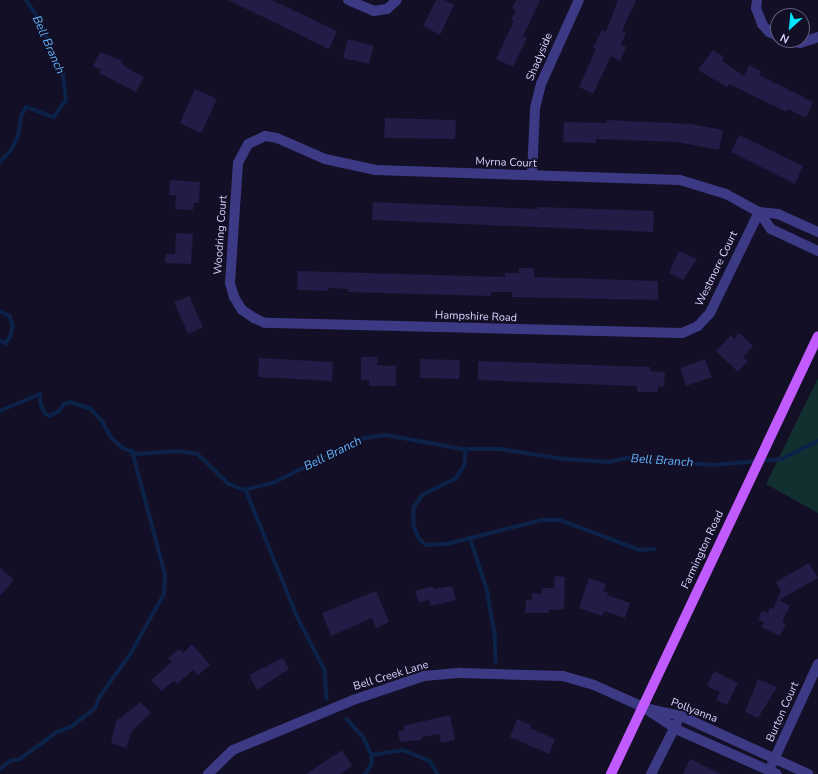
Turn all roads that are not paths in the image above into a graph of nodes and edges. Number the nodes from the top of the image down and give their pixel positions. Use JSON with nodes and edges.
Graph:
{"nodes":[{"id":1,"x":348,"y":0,"type":"edge"},
{"id":2,"x":397,"y":0,"type":"edge"},
{"id":3,"x":579,"y":0,"type":"edge"},
{"id":4,"x":757,"y":0,"type":"edge"},
{"id":5,"x":770,"y":32,"type":"edge"},
{"id":6,"x":252,"y":141,"type":"joint"},
{"id":7,"x":532,"y":175,"type":"junction"},
{"id":8,"x":759,"y":212,"type":"junction"},
{"id":9,"x":818,"y":232,"type":"edge"},
{"id":10,"x":818,"y":251,"type":"edge"},
{"id":11,"x":309,"y":324,"type":"joint"},
{"id":12,"x":642,"y":333,"type":"joint"},
{"id":13,"x":818,"y":336,"type":"edge"},
{"id":14,"x":818,"y":664,"type":"edge"},
{"id":15,"x":642,"y":707,"type":"junction"},
{"id":16,"x":681,"y":716,"type":"junction"},
{"id":17,"x":673,"y":727,"type":"junction"},
{"id":18,"x":775,"y":759,"type":"junction"},
{"id":19,"x":773,"y":772,"type":"edge"},
{"id":20,"x":208,"y":774,"type":"edge"},
{"id":21,"x":611,"y":774,"type":"edge"},
{"id":22,"x":652,"y":774,"type":"edge"},
{"id":23,"x":808,"y":774,"type":"edge"}],
"edges":[{"from":1,"to":2,"type":"street"},
{"from":3,"to":7,"type":"street","name":"Shadyside"},
{"from":4,"to":5,"type":"street"},
{"from":6,"to":7,"type":"street","name":"Myrna Court"},
{"from":6,"to":11,"type":"street","name":"Woodring Court"},
{"from":7,"to":8,"type":"street","name":"Myrna Court"},
{"from":8,"to":9,"type":"street","name":"Myrna Court"},
{"from":8,"to":10,"type":"street","name":"Myrna Court"},
{"from":8,"to":12,"type":"street","name":"Westmore Court"},
{"from":11,"to":12,"type":"street","name":"Hampshire Road"},
{"from":13,"to":15,"type":"main road","name":"Farmington Road"},
{"from":14,"to":18,"type":"street","name":"Burton Court"},
{"from":15,"to":16,"type":"street","name":"Pollyanna"},
{"from":15,"to":17,"type":"street","name":"Pollyanna"},
{"from":15,"to":20,"type":"street","name":"Bell Creek Lane"},
{"from":15,"to":21,"type":"main road","name":"Farmington Road"},
{"from":16,"to":17,"type":"street"},
{"from":16,"to":18,"type":"street","name":"Pollyanna"},
{"from":17,"to":19,"type":"street","name":"Pollyanna"},
{"from":17,"to":22,"type":"street"},
{"from":18,"to":19,"type":"street","name":"Burton Court"},
{"from":18,"to":23,"type":"street","name":"Pollyanna"}]}
